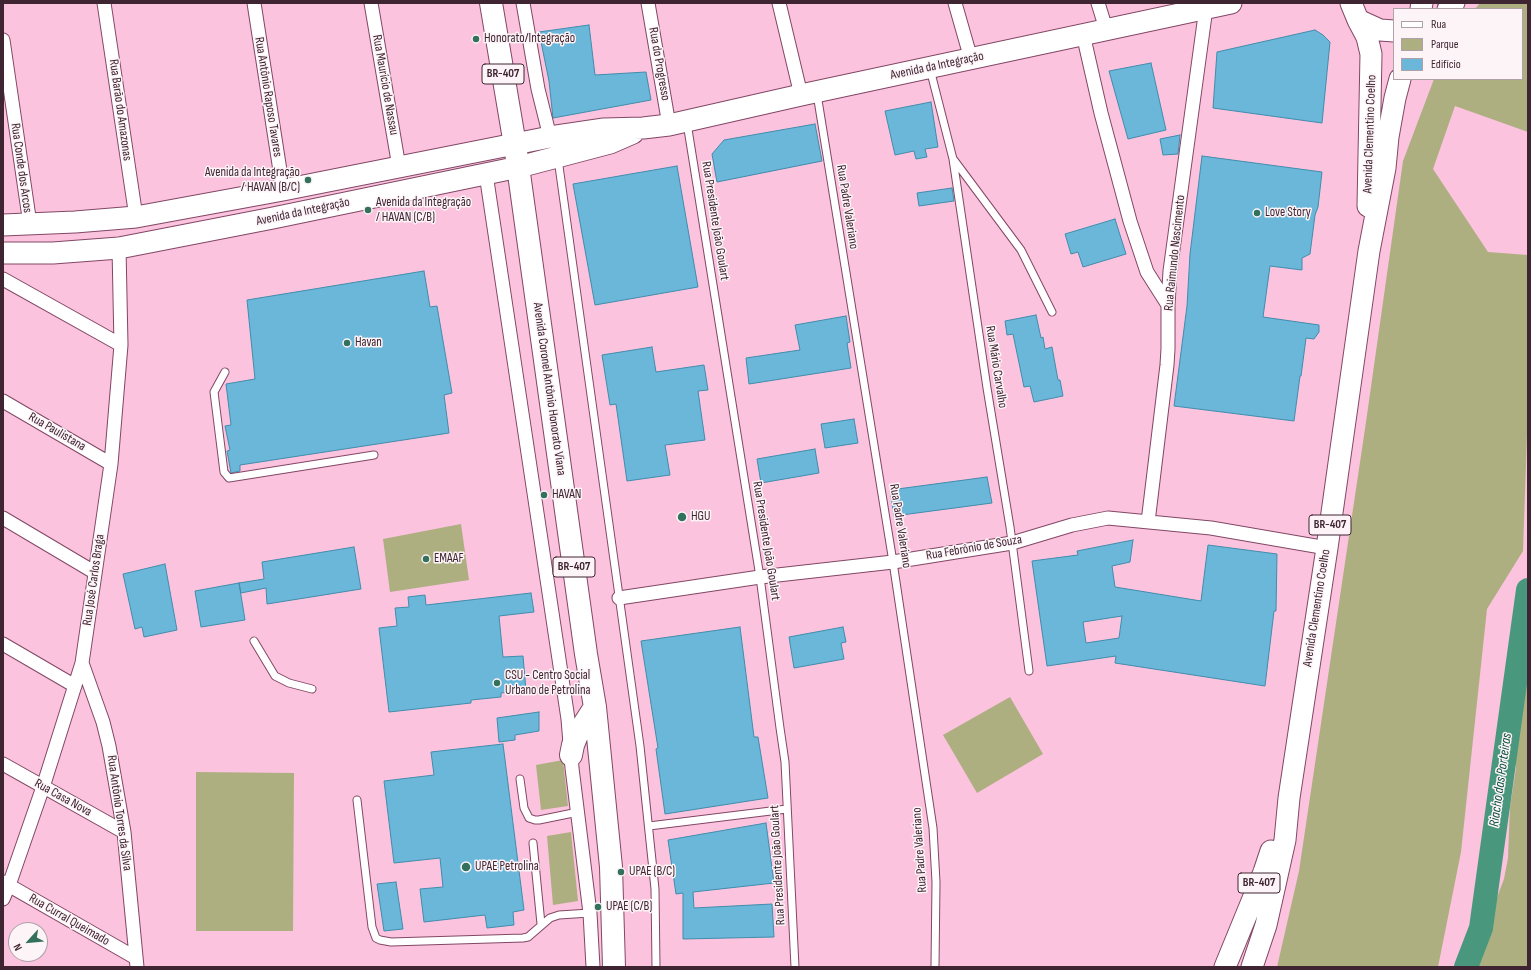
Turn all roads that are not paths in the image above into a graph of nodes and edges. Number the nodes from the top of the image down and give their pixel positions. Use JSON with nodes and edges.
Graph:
{"nodes":[{"id":1,"x":104,"y":3,"type":"edge"},
{"id":2,"x":254,"y":3,"type":"edge"},
{"id":3,"x":371,"y":3,"type":"edge"},
{"id":4,"x":491,"y":3,"type":"edge"},
{"id":5,"x":523,"y":3,"type":"edge"},
{"id":6,"x":648,"y":3,"type":"edge"},
{"id":7,"x":779,"y":3,"type":"edge"},
{"id":8,"x":955,"y":3,"type":"edge"},
{"id":9,"x":1098,"y":3,"type":"edge"},
{"id":10,"x":1231,"y":3,"type":"edge"},
{"id":11,"x":1335,"y":3,"type":"edge"},
{"id":12,"x":1206,"y":8,"type":"junction"},
{"id":13,"x":1355,"y":12,"type":"edge"},
{"id":14,"x":1106,"y":29,"type":"junction"},
{"id":15,"x":1393,"y":31,"type":"edge"},
{"id":16,"x":1083,"y":34,"type":"junction"},
{"id":17,"x":3,"y":40,"type":"edge"},
{"id":18,"x":971,"y":59,"type":"junction"},
{"id":19,"x":930,"y":68,"type":"junction"},
{"id":20,"x":1400,"y":80,"type":"edge"},
{"id":21,"x":809,"y":93,"type":"junction"},
{"id":22,"x":678,"y":123,"type":"junction"},
{"id":23,"x":643,"y":128,"type":"junction"},
{"id":24,"x":550,"y":137,"type":"junction"},
{"id":25,"x":515,"y":145,"type":"junction"},
{"id":26,"x":557,"y":156,"type":"junction"},
{"id":27,"x":953,"y":159,"type":"junction"},
{"id":28,"x":399,"y":167,"type":"junction"},
{"id":29,"x":519,"y":167,"type":"junction"},
{"id":30,"x":486,"y":174,"type":"junction"},
{"id":31,"x":283,"y":190,"type":"junction"},
{"id":32,"x":136,"y":217,"type":"junction"},
{"id":33,"x":75,"y":222,"type":"junction"},
{"id":34,"x":30,"y":224,"type":"junction"},
{"id":35,"x":3,"y":225,"type":"edge"},
{"id":36,"x":119,"y":248,"type":"junction"},
{"id":37,"x":79,"y":251,"type":"junction"},
{"id":38,"x":1369,"y":251,"type":"junction"},
{"id":39,"x":3,"y":253,"type":"edge"},
{"id":40,"x":3,"y":279,"type":"edge"},
{"id":41,"x":1168,"y":305,"type":"junction"},
{"id":42,"x":1052,"y":312,"type":"dead end"},
{"id":43,"x":121,"y":345,"type":"junction"},
{"id":44,"x":225,"y":372,"type":"dead end"},
{"id":45,"x":3,"y":401,"type":"edge"},
{"id":46,"x":374,"y":455,"type":"dead end"},
{"id":47,"x":111,"y":464,"type":"junction"},
{"id":48,"x":3,"y":518,"type":"edge"},
{"id":49,"x":1148,"y":522,"type":"junction"},
{"id":50,"x":1012,"y":543,"type":"junction"},
{"id":51,"x":1327,"y":548,"type":"junction"},
{"id":52,"x":893,"y":562,"type":"junction"},
{"id":53,"x":94,"y":572,"type":"junction"},
{"id":54,"x":760,"y":577,"type":"junction"},
{"id":55,"x":619,"y":598,"type":"junction"},
{"id":56,"x":254,"y":641,"type":"dead end"},
{"id":57,"x":3,"y":644,"type":"edge"},
{"id":58,"x":82,"y":663,"type":"junction"},
{"id":59,"x":1029,"y":671,"type":"dead end"},
{"id":60,"x":75,"y":686,"type":"junction"},
{"id":61,"x":312,"y":688,"type":"dead end"},
{"id":62,"x":595,"y":707,"type":"junction"},
{"id":63,"x":571,"y":755,"type":"junction"},
{"id":64,"x":3,"y":764,"type":"edge"},
{"id":65,"x":520,"y":780,"type":"dead end"},
{"id":66,"x":43,"y":787,"type":"junction"},
{"id":67,"x":1289,"y":798,"type":"junction"},
{"id":68,"x":357,"y":800,"type":"dead end"},
{"id":69,"x":787,"y":809,"type":"junction"},
{"id":70,"x":578,"y":812,"type":"junction"},
{"id":71,"x":649,"y":826,"type":"junction"},
{"id":72,"x":124,"y":832,"type":"junction"},
{"id":73,"x":533,"y":843,"type":"dead end"},
{"id":74,"x":6,"y":884,"type":"edge"},
{"id":75,"x":3,"y":899,"type":"edge"},
{"id":76,"x":590,"y":913,"type":"junction"},
{"id":77,"x":541,"y":924,"type":"junction"},
{"id":78,"x":136,"y":962,"type":"edge"},
{"id":79,"x":593,"y":967,"type":"edge"},
{"id":80,"x":614,"y":967,"type":"edge"},
{"id":81,"x":656,"y":967,"type":"edge"},
{"id":82,"x":795,"y":967,"type":"edge"},
{"id":83,"x":935,"y":967,"type":"edge"},
{"id":84,"x":1225,"y":967,"type":"edge"},
{"id":85,"x":1252,"y":967,"type":"edge"}],
"edges":[{"from":1,"to":32,"type":"street","name":"Rua Barão do Amazonas"},
{"from":2,"to":31,"type":"street","name":"Rua Antônio Raposo Tavares"},
{"from":3,"to":28,"type":"street","name":"Rua Maurício de Nassau"},
{"from":4,"to":25,"type":"highway","name":"Avenida Coronel Antônio Honorato Viana","number":"BR-407"},
{"from":5,"to":24,"type":"street"},
{"from":6,"to":22,"type":"street","name":"Rua do Progresso"},
{"from":7,"to":21,"type":"street"},
{"from":8,"to":18,"type":"street"},
{"from":9,"to":14,"type":"street"},
{"from":10,"to":12,"type":"main road","name":"Avenida da Integração"},
{"from":11,"to":13,"type":"main road"},
{"from":12,"to":14,"type":"main road","name":"Avenida da Integração"},
{"from":12,"to":41,"type":"street","name":"Rua Raimundo Nascimento"},
{"from":13,"to":15,"type":"main road"},
{"from":13,"to":38,"type":"main road","name":"Avenida Clementino Coelho"},
{"from":14,"to":16,"type":"main road","name":"Avenida da Integração"},
{"from":16,"to":18,"type":"main road","name":"Avenida da Integração"},
{"from":16,"to":41,"type":"street"},
{"from":17,"to":34,"type":"street","name":"Rua Conde dos Arcos"},
{"from":18,"to":19,"type":"main road","name":"Avenida da Integração"},
{"from":19,"to":21,"type":"main road","name":"Avenida da Integração"},
{"from":19,"to":27,"type":"lane","name":"Rua Mário Carvalho"},
{"from":20,"to":38,"type":"main road","name":"Avenida Clementino Coelho"},
{"from":21,"to":22,"type":"main road","name":"Avenida da Integração"},
{"from":21,"to":52,"type":"lane","name":"Rua Padre Valeriano"},
{"from":22,"to":23,"type":"main road","name":"Avenida da Integração"},
{"from":22,"to":54,"type":"lane","name":"Rua Presidente João Goulart"},
{"from":23,"to":24,"type":"main road","name":"Avenida da Integração"},
{"from":23,"to":26,"type":"main road","name":"Avenida da Integração"},
{"from":24,"to":25,"type":"main road","name":"Avenida da Integração"},
{"from":25,"to":28,"type":"main road","name":"Avenida da Integração"},
{"from":25,"to":29,"type":"highway","name":"Avenida Coronel Antônio Honorato Viana","number":"BR-407"},
{"from":26,"to":29,"type":"main road","name":"Avenida da Integração"},
{"from":26,"to":55,"type":"lane"},
{"from":27,"to":42,"type":"lane"},
{"from":27,"to":50,"type":"lane","name":"Rua Mário Carvalho"},
{"from":28,"to":31,"type":"main road","name":"Avenida da Integração"},
{"from":29,"to":30,"type":"main road","name":"Avenida da Integração"},
{"from":29,"to":62,"type":"highway","name":"Avenida Coronel Antônio Honorato Viana","number":"BR-407"},
{"from":30,"to":36,"type":"main road","name":"Avenida da Integração"},
{"from":30,"to":63,"type":"street"},
{"from":31,"to":32,"type":"main road","name":"Avenida da Integração"},
{"from":32,"to":33,"type":"main road","name":"Avenida da Integração"},
{"from":33,"to":34,"type":"main road","name":"Avenida da Integração"},
{"from":33,"to":37,"type":"main road"},
{"from":34,"to":35,"type":"main road","name":"Avenida da Integração"},
{"from":36,"to":37,"type":"main road","name":"Avenida da Integração"},
{"from":36,"to":43,"type":"street","name":"Rua José Carlos Braga"},
{"from":37,"to":39,"type":"main road","name":"Avenida da Integração"},
{"from":38,"to":51,"type":"main road","name":"Avenida Clementino Coelho","number":"BR-407"},
{"from":40,"to":43,"type":"street"},
{"from":41,"to":49,"type":"street","name":"Rua Raimundo Nascimento"},
{"from":43,"to":47,"type":"street","name":"Rua José Carlos Braga"},
{"from":44,"to":46,"type":"lane"},
{"from":45,"to":47,"type":"street","name":"Rua Paulistana"},
{"from":47,"to":53,"type":"street","name":"Rua José Carlos Braga"},
{"from":48,"to":53,"type":"street"},
{"from":49,"to":50,"type":"street","name":"Rua Febrônio de Souza"},
{"from":49,"to":51,"type":"street","name":"Rua Febrônio de Souza"},
{"from":50,"to":52,"type":"street","name":"Rua Febrônio de Souza"},
{"from":50,"to":59,"type":"lane","name":"Rua Mário Carvalho"},
{"from":51,"to":67,"type":"main road","name":"Avenida Clementino Coelho","number":"BR-407"},
{"from":52,"to":54,"type":"street","name":"Rua Febrônio de Souza"},
{"from":52,"to":83,"type":"lane","name":"Rua Padre Valeriano"},
{"from":53,"to":58,"type":"street","name":"Rua José Carlos Braga"},
{"from":54,"to":55,"type":"street","name":"Rua Febrônio de Souza"},
{"from":54,"to":69,"type":"lane","name":"Rua Presidente João Goulart"},
{"from":55,"to":71,"type":"lane"},
{"from":56,"to":61,"type":"lane"},
{"from":57,"to":60,"type":"street"},
{"from":58,"to":60,"type":"street","name":"Rua José Carlos Braga"},
{"from":58,"to":72,"type":"street","name":"Rua Antônio Torres da Silva"},
{"from":60,"to":66,"type":"street","name":"Rua José Carlos Braga"},
{"from":62,"to":63,"type":"highway"},
{"from":62,"to":80,"type":"highway","name":"Avenida Coronel Antônio Honorato Viana","number":"BR-407"},
{"from":63,"to":70,"type":"street"},
{"from":64,"to":66,"type":"street","name":"Rua Casa Nova"},
{"from":65,"to":70,"type":"lane"},
{"from":66,"to":72,"type":"street","name":"Rua Casa Nova"},
{"from":66,"to":74,"type":"street","name":"Rua José Carlos Braga"},
{"from":67,"to":84,"type":"main road","name":"Avenida Clementino Coelho","number":"BR-407"},
{"from":67,"to":85,"type":"main road","name":"Avenida Clementino Coelho","number":"BR-407"},
{"from":68,"to":77,"type":"lane"},
{"from":69,"to":71,"type":"lane"},
{"from":69,"to":82,"type":"lane","name":"Rua Presidente João Goulart"},
{"from":70,"to":76,"type":"street"},
{"from":71,"to":81,"type":"lane"},
{"from":72,"to":78,"type":"street","name":"Rua Antônio Torres da Silva"},
{"from":73,"to":77,"type":"lane"},
{"from":74,"to":75,"type":"street","name":"Rua José Carlos Braga"},
{"from":74,"to":78,"type":"street","name":"Rua Curral Queimado"},
{"from":76,"to":77,"type":"lane"},
{"from":76,"to":79,"type":"street"}]}
